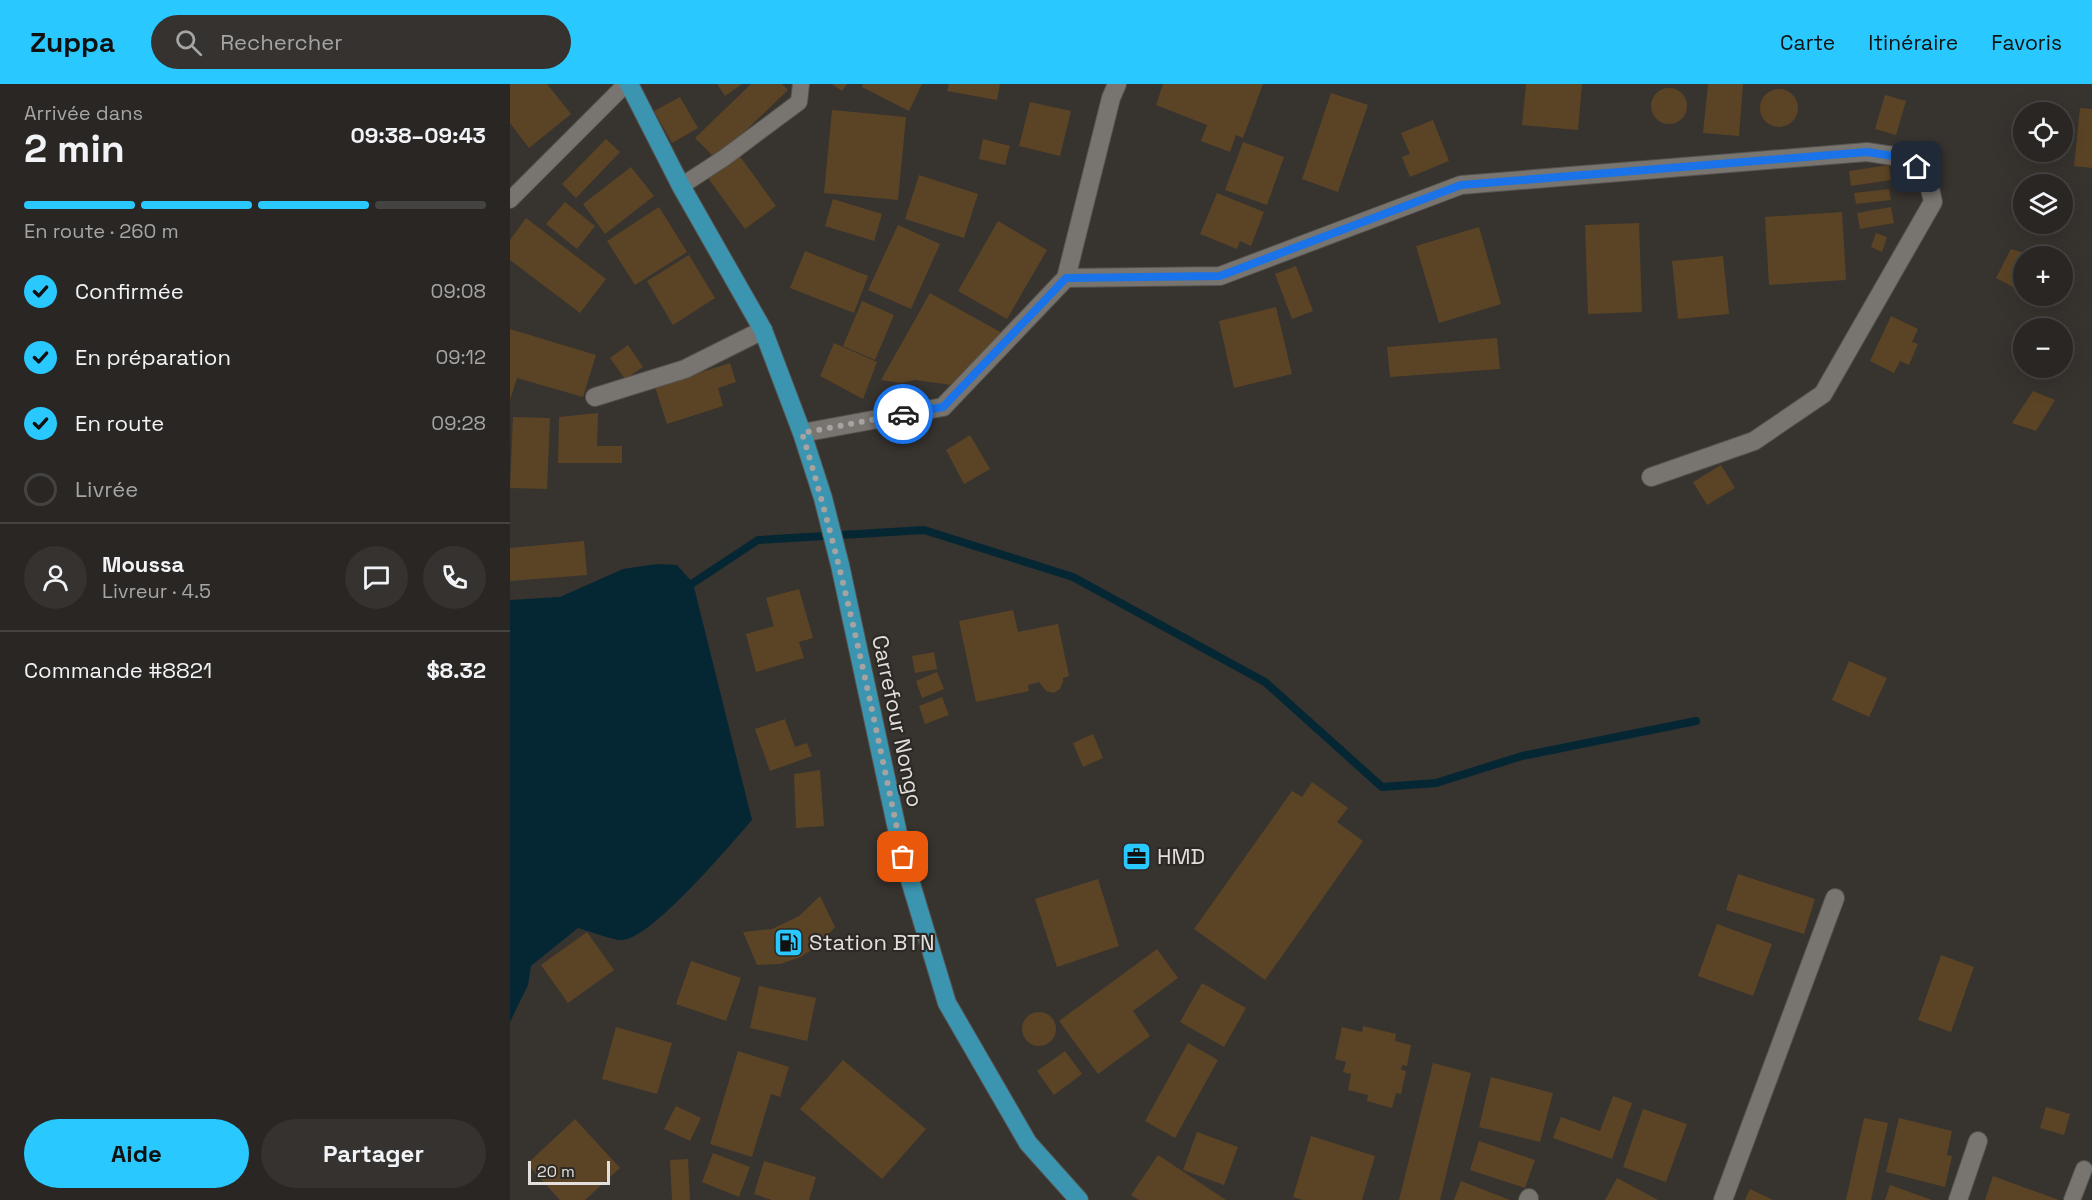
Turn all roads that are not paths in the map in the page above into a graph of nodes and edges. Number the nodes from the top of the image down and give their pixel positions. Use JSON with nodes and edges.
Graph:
{"nodes":[{"id":1,"x":628,"y":84,"type":"edge"},
{"id":2,"x":801,"y":84,"type":"edge"},
{"id":3,"x":1117,"y":84,"type":"edge"},
{"id":4,"x":681,"y":186,"type":"junction"},
{"id":5,"x":510,"y":200,"type":"edge"},
{"id":6,"x":1066,"y":278,"type":"junction"},
{"id":7,"x":763,"y":330,"type":"junction"},
{"id":8,"x":596,"y":397,"type":"dead end"},
{"id":9,"x":802,"y":433,"type":"junction"},
{"id":10,"x":1651,"y":477,"type":"dead end"},
{"id":11,"x":1834,"y":898,"type":"dead end"},
{"id":12,"x":1978,"y":1141,"type":"dead end"},
{"id":13,"x":2084,"y":1169,"type":"dead end"},
{"id":14,"x":1078,"y":1200,"type":"edge"},
{"id":15,"x":1723,"y":1200,"type":"edge"},
{"id":16,"x":1958,"y":1200,"type":"edge"},
{"id":17,"x":2072,"y":1200,"type":"edge"}],
"edges":[{"from":1,"to":4,"type":"main road","name":"Carrefour Nongo"},
{"from":1,"to":5,"type":"lane"},
{"from":2,"to":4,"type":"lane"},
{"from":3,"to":6,"type":"street"},
{"from":4,"to":7,"type":"main road","name":"Carrefour Nongo"},
{"from":6,"to":9,"type":"street"},
{"from":6,"to":10,"type":"street"},
{"from":7,"to":8,"type":"street"},
{"from":7,"to":9,"type":"main road","name":"Carrefour Nongo"},
{"from":9,"to":14,"type":"main road","name":"Carrefour Nongo"},
{"from":11,"to":15,"type":"street"},
{"from":12,"to":16,"type":"street"},
{"from":13,"to":17,"type":"lane"}]}
